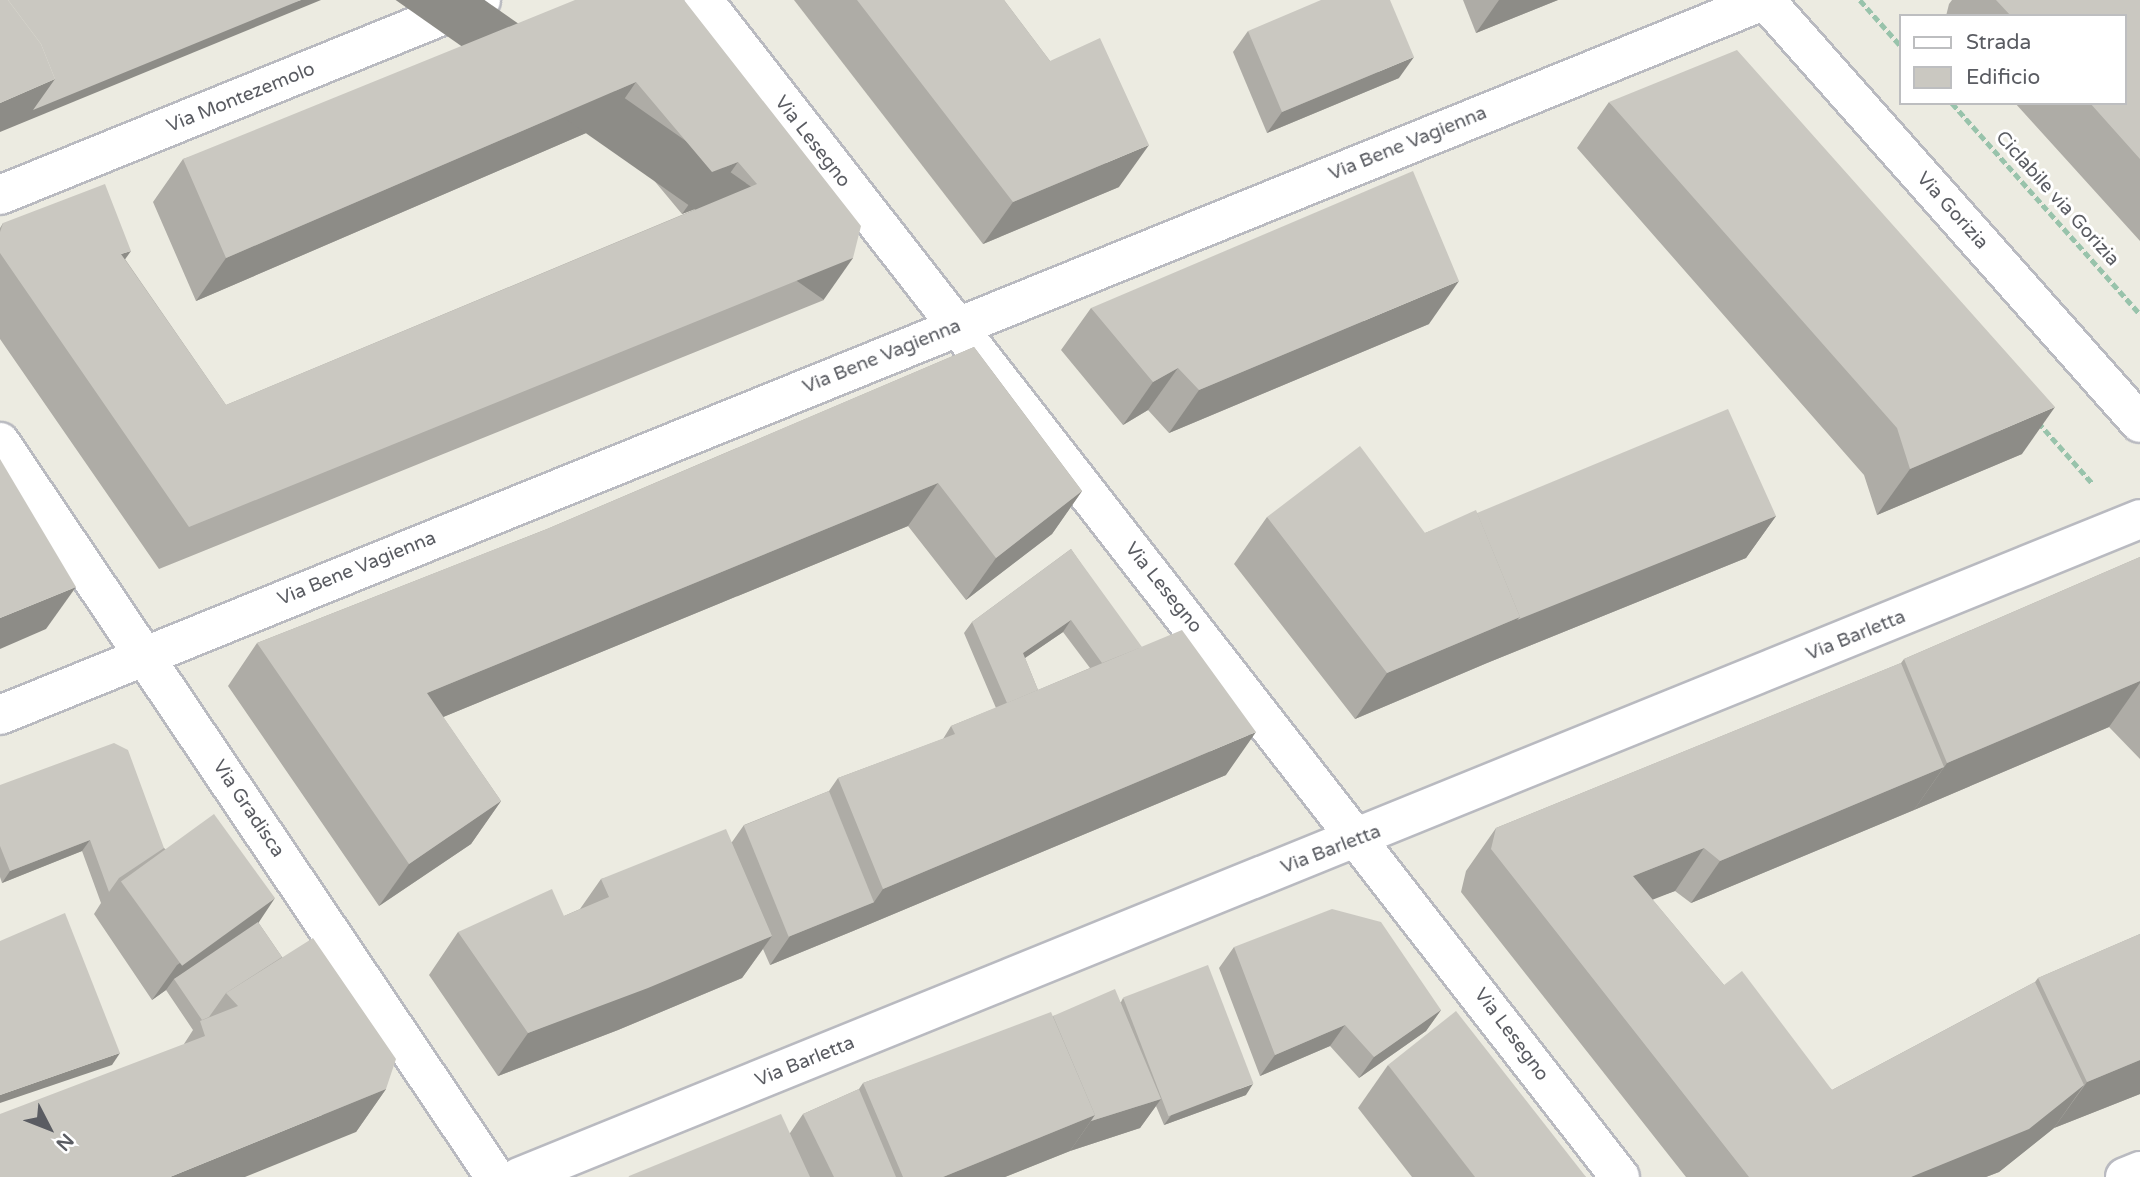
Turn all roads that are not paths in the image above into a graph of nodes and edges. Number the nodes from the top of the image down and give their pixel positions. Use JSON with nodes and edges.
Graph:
{"nodes":[{"id":1,"x":481,"y":0,"type":"edge"},
{"id":2,"x":704,"y":0,"type":"edge"},
{"id":3,"x":1765,"y":0,"type":"edge"},
{"id":4,"x":0,"y":195,"type":"edge"},
{"id":5,"x":956,"y":327,"type":"junction"},
{"id":6,"x":2140,"y":423,"type":"edge"},
{"id":7,"x":0,"y":442,"type":"edge"},
{"id":8,"x":2134,"y":521,"type":"edge"},
{"id":9,"x":146,"y":655,"type":"junction"},
{"id":10,"x":0,"y":715,"type":"edge"},
{"id":11,"x":1361,"y":838,"type":"junction"},
{"id":12,"x":2140,"y":1171,"type":"edge"},
{"id":13,"x":495,"y":1177,"type":"edge"},
{"id":14,"x":519,"y":1177,"type":"edge"},
{"id":15,"x":1620,"y":1177,"type":"edge"},
{"id":16,"x":2125,"y":1177,"type":"edge"}],
"edges":[{"from":1,"to":4,"type":"street","name":"Via Montezemolo"},
{"from":2,"to":5,"type":"street","name":"Via Lesegno"},
{"from":3,"to":5,"type":"street","name":"Via Bene Vagienna"},
{"from":3,"to":6,"type":"street","name":"Via Gorizia"},
{"from":5,"to":9,"type":"street","name":"Via Bene Vagienna"},
{"from":5,"to":11,"type":"street","name":"Via Lesegno"},
{"from":7,"to":9,"type":"street","name":"Via Gradisca"},
{"from":8,"to":11,"type":"street","name":"Via Barletta"},
{"from":9,"to":10,"type":"street","name":"Via Bene Vagienna"},
{"from":9,"to":13,"type":"street","name":"Via Gradisca"},
{"from":11,"to":14,"type":"street","name":"Via Barletta"},
{"from":11,"to":15,"type":"street","name":"Via Lesegno"},
{"from":12,"to":16,"type":"street"}]}
